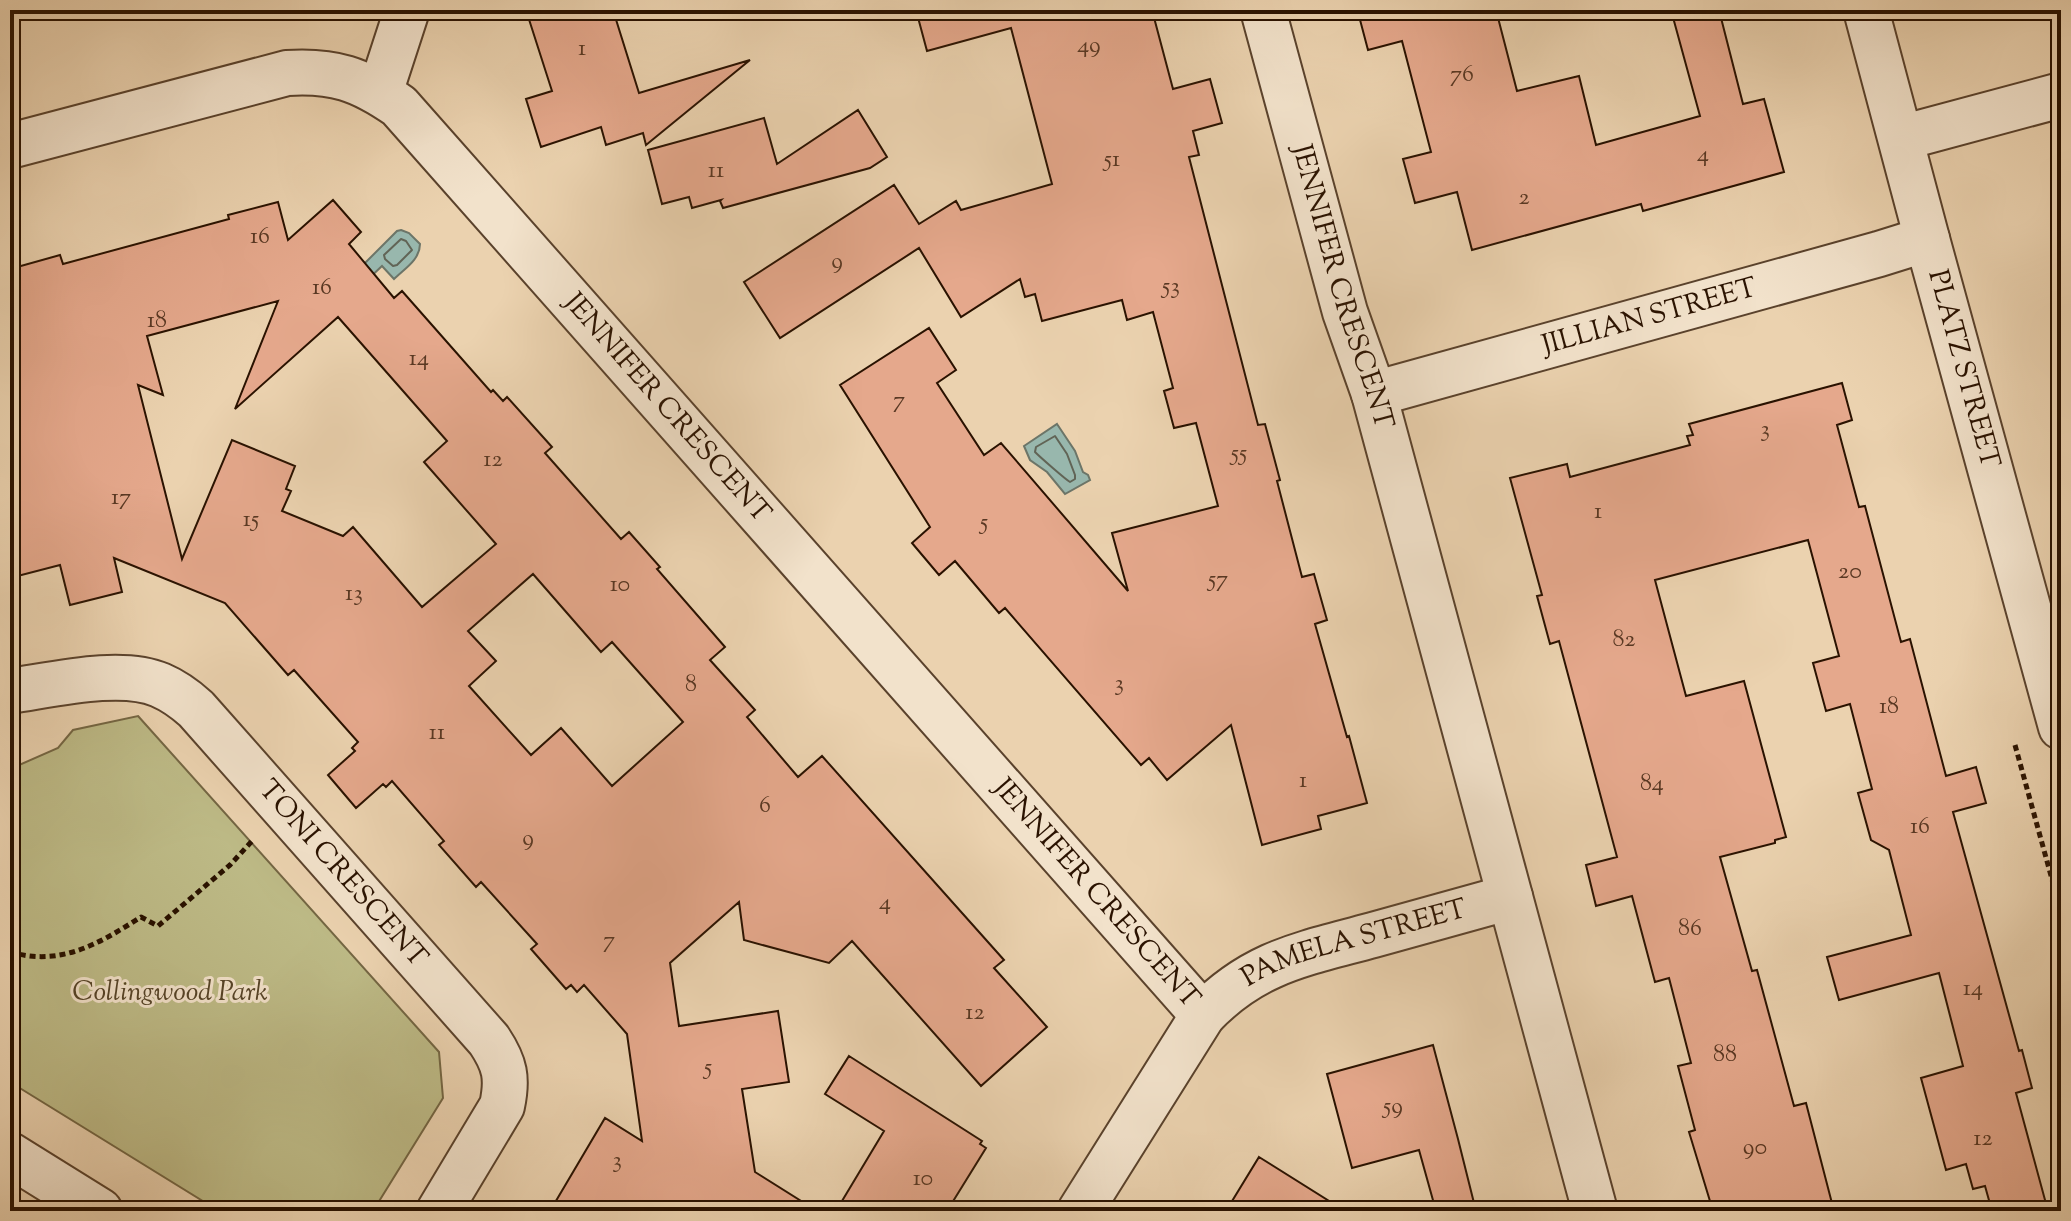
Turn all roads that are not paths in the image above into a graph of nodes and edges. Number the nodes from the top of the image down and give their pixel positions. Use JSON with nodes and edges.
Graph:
{"nodes":[{"id":1,"x":407,"y":10,"type":"edge"},
{"id":2,"x":1263,"y":10,"type":"edge"},
{"id":3,"x":1866,"y":10,"type":"edge"},
{"id":4,"x":380,"y":93,"type":"junction"},
{"id":5,"x":2061,"y":95,"type":"edge"},
{"id":6,"x":1901,"y":138,"type":"junction"},
{"id":7,"x":10,"y":146,"type":"edge"},
{"id":8,"x":1927,"y":239,"type":"junction"},
{"id":9,"x":1374,"y":394,"type":"junction"},
{"id":10,"x":2053,"y":666,"type":"edge"},
{"id":11,"x":10,"y":691,"type":"edge"},
{"id":12,"x":2061,"y":727,"type":"edge"},
{"id":13,"x":1510,"y":897,"type":"junction"},
{"id":14,"x":1203,"y":1015,"type":"junction"},
{"id":15,"x":10,"y":1155,"type":"edge"},
{"id":16,"x":100,"y":1211,"type":"edge"},
{"id":17,"x":439,"y":1211,"type":"edge"},
{"id":18,"x":1080,"y":1211,"type":"edge"},
{"id":19,"x":1595,"y":1211,"type":"edge"}],
"edges":[{"from":1,"to":4,"type":"street"},
{"from":2,"to":9,"type":"street","name":"JENNIFER CRESCENT"},
{"from":3,"to":6,"type":"street","name":"PLATZ STREET"},
{"from":4,"to":7,"type":"street","name":"JENNIFER CRESCENT"},
{"from":4,"to":14,"type":"street","name":"JENNIFER CRESCENT"},
{"from":5,"to":6,"type":"street"},
{"from":6,"to":8,"type":"street","name":"PLATZ STREET"},
{"from":8,"to":9,"type":"street","name":"JILLIAN STREET"},
{"from":8,"to":10,"type":"street","name":"PLATZ STREET"},
{"from":9,"to":13,"type":"street","name":"JENNIFER CRESCENT"},
{"from":10,"to":12,"type":"street","name":"PLATZ STREET"},
{"from":11,"to":17,"type":"street","name":"TONI CRESCENT"},
{"from":13,"to":14,"type":"street","name":"PAMELA STREET"},
{"from":13,"to":19,"type":"street","name":"JENNIFER CRESCENT"},
{"from":14,"to":18,"type":"street","name":"PAMELA STREET"},
{"from":15,"to":16,"type":"street"}]}
